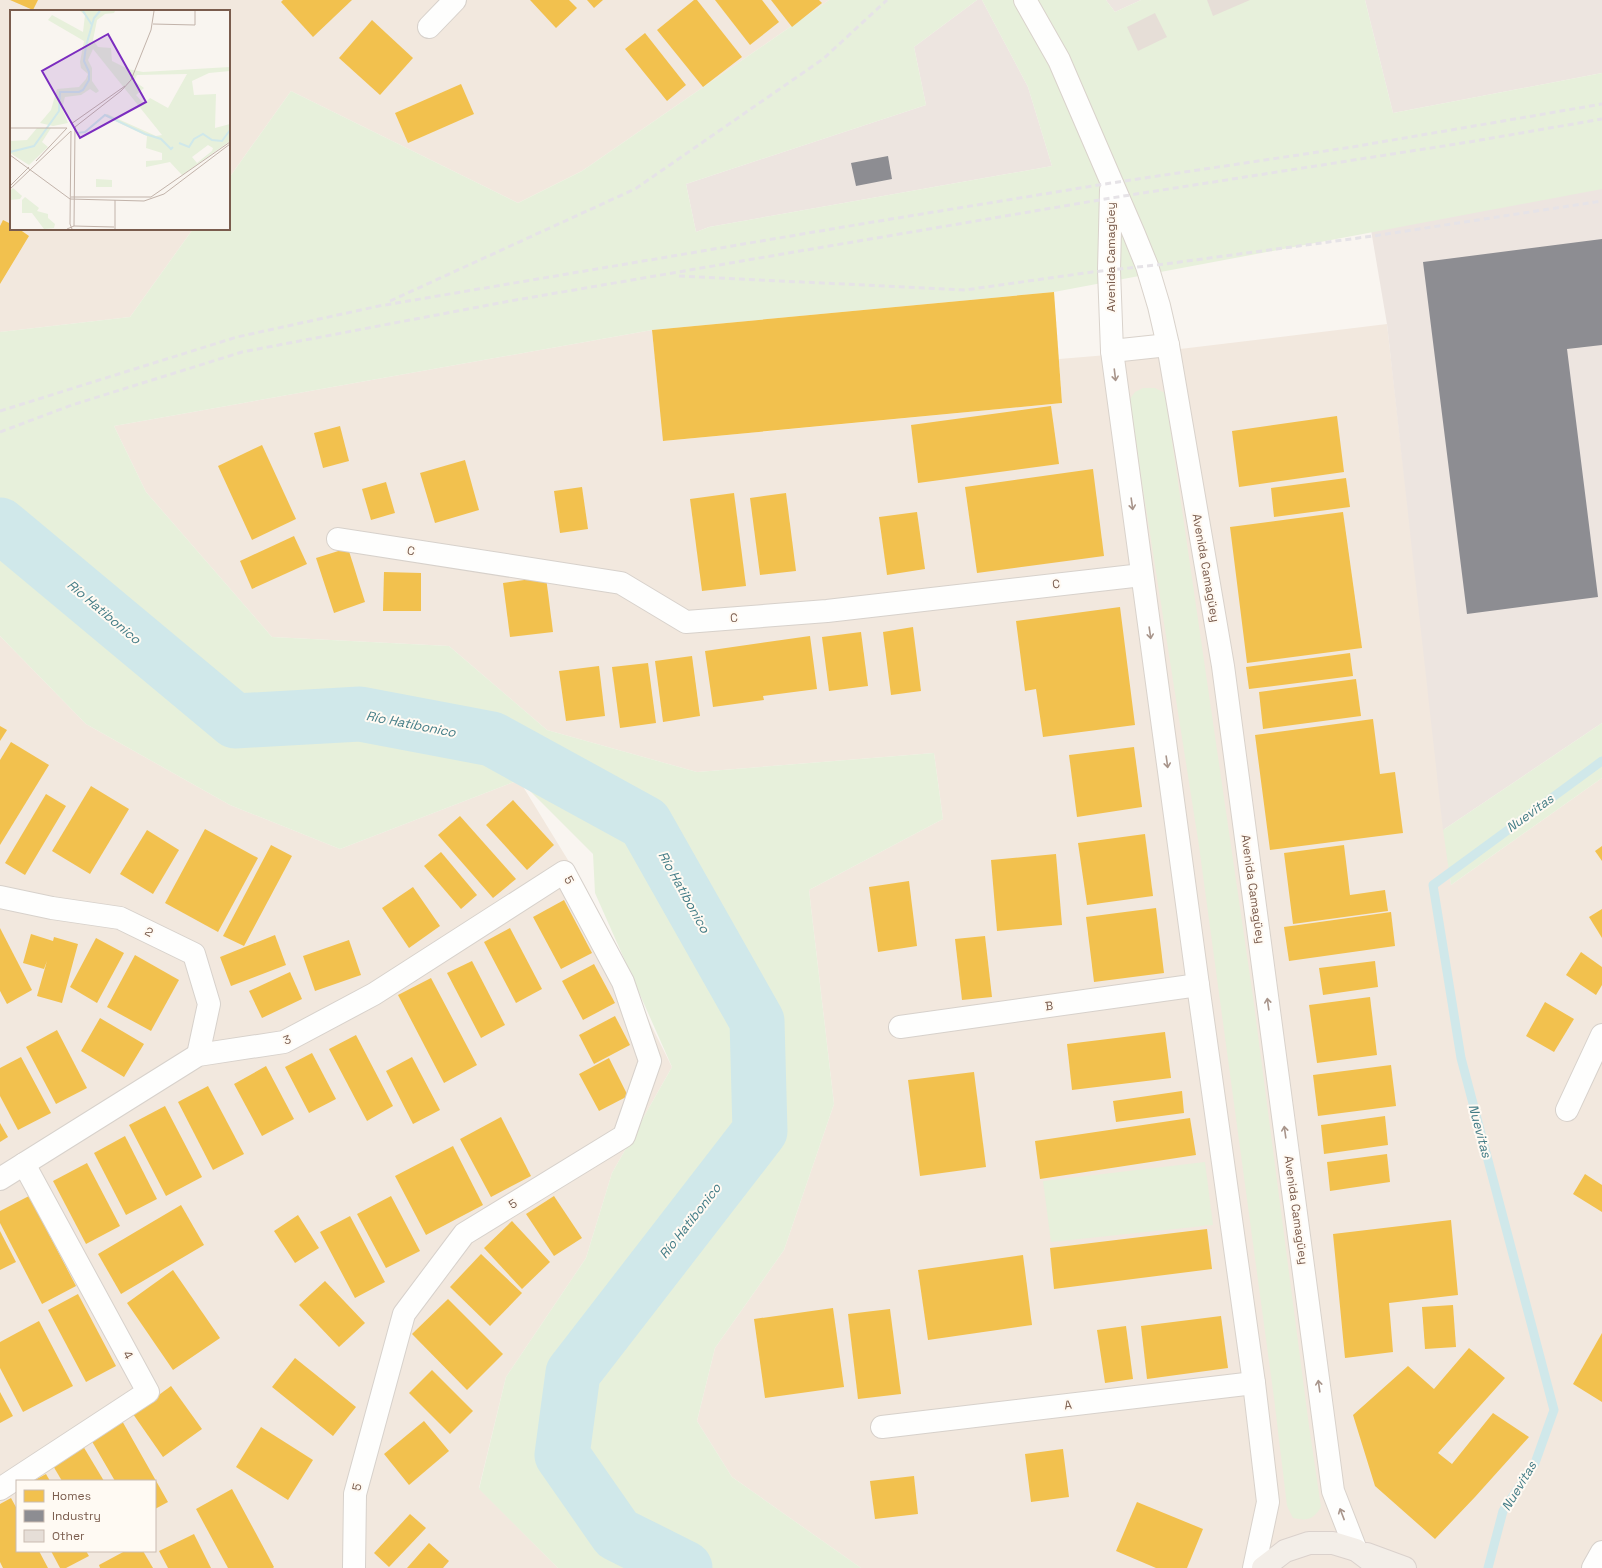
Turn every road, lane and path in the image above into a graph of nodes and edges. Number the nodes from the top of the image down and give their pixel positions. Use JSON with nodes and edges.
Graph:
{"nodes":[{"id":1,"x":455,"y":0,"type":"edge"},
{"id":2,"x":1025,"y":0,"type":"edge"},
{"id":3,"x":429,"y":27,"type":"dead end"},
{"id":4,"x":1111,"y":183,"type":"junction"},
{"id":5,"x":1168,"y":346,"type":"junction"},
{"id":6,"x":1112,"y":352,"type":"junction"},
{"id":7,"x":338,"y":540,"type":"dead end"},
{"id":8,"x":1142,"y":575,"type":"junction"},
{"id":9,"x":564,"y":872,"type":"joint"},
{"id":10,"x":0,"y":897,"type":"edge"},
{"id":11,"x":1198,"y":985,"type":"junction"},
{"id":12,"x":900,"y":1027,"type":"dead end"},
{"id":13,"x":1602,"y":1035,"type":"edge"},
{"id":14,"x":198,"y":1055,"type":"junction"},
{"id":15,"x":1567,"y":1110,"type":"dead end"},
{"id":16,"x":24,"y":1164,"type":"junction"},
{"id":17,"x":0,"y":1179,"type":"edge"},
{"id":18,"x":1254,"y":1383,"type":"junction"},
{"id":19,"x":882,"y":1427,"type":"dead end"},
{"id":20,"x":0,"y":1489,"type":"edge"},
{"id":21,"x":1356,"y":1550,"type":"junction"},
{"id":22,"x":1602,"y":1552,"type":"edge"},
{"id":23,"x":354,"y":1568,"type":"edge"},
{"id":24,"x":1254,"y":1568,"type":"edge"},
{"id":25,"x":1264,"y":1568,"type":"edge"},
{"id":26,"x":1380,"y":1568,"type":"edge"},
{"id":27,"x":1405,"y":1568,"type":"edge"},
{"id":28,"x":1593,"y":1568,"type":"edge"}],
"edges":[{"from":1,"to":3,"type":"street"},
{"from":2,"to":4,"type":"street","name":"Avenida Camagüey"},
{"from":4,"to":5,"type":"street","name":"Avenida Camagüey"},
{"from":4,"to":6,"type":"street","name":"Avenida Camagüey"},
{"from":5,"to":6,"type":"street"},
{"from":21,"to":5,"type":"street","name":"Avenida Camagüey","one_way":true},
{"from":6,"to":8,"type":"street","name":"Avenida Camagüey","one_way":true},
{"from":7,"to":8,"type":"street","name":"C"},
{"from":8,"to":11,"type":"street","name":"Avenida Camagüey","one_way":true},
{"from":9,"to":14,"type":"street","name":"3"},
{"from":9,"to":23,"type":"street","name":"5"},
{"from":10,"to":14,"type":"street","name":"2"},
{"from":11,"to":12,"type":"street","name":"B"},
{"from":11,"to":18,"type":"street","name":"Avenida Camagüey"},
{"from":13,"to":15,"type":"street"},
{"from":14,"to":16,"type":"street","name":"3"},
{"from":16,"to":17,"type":"street","name":"3"},
{"from":16,"to":20,"type":"street","name":"4"},
{"from":18,"to":19,"type":"street","name":"A"},
{"from":18,"to":24,"type":"street","name":"Avenida Camagüey"},
{"from":21,"to":25,"type":"main road"},
{"from":21,"to":26,"type":"main road"},
{"from":21,"to":27,"type":"main road"},
{"from":22,"to":28,"type":"street"}]}
